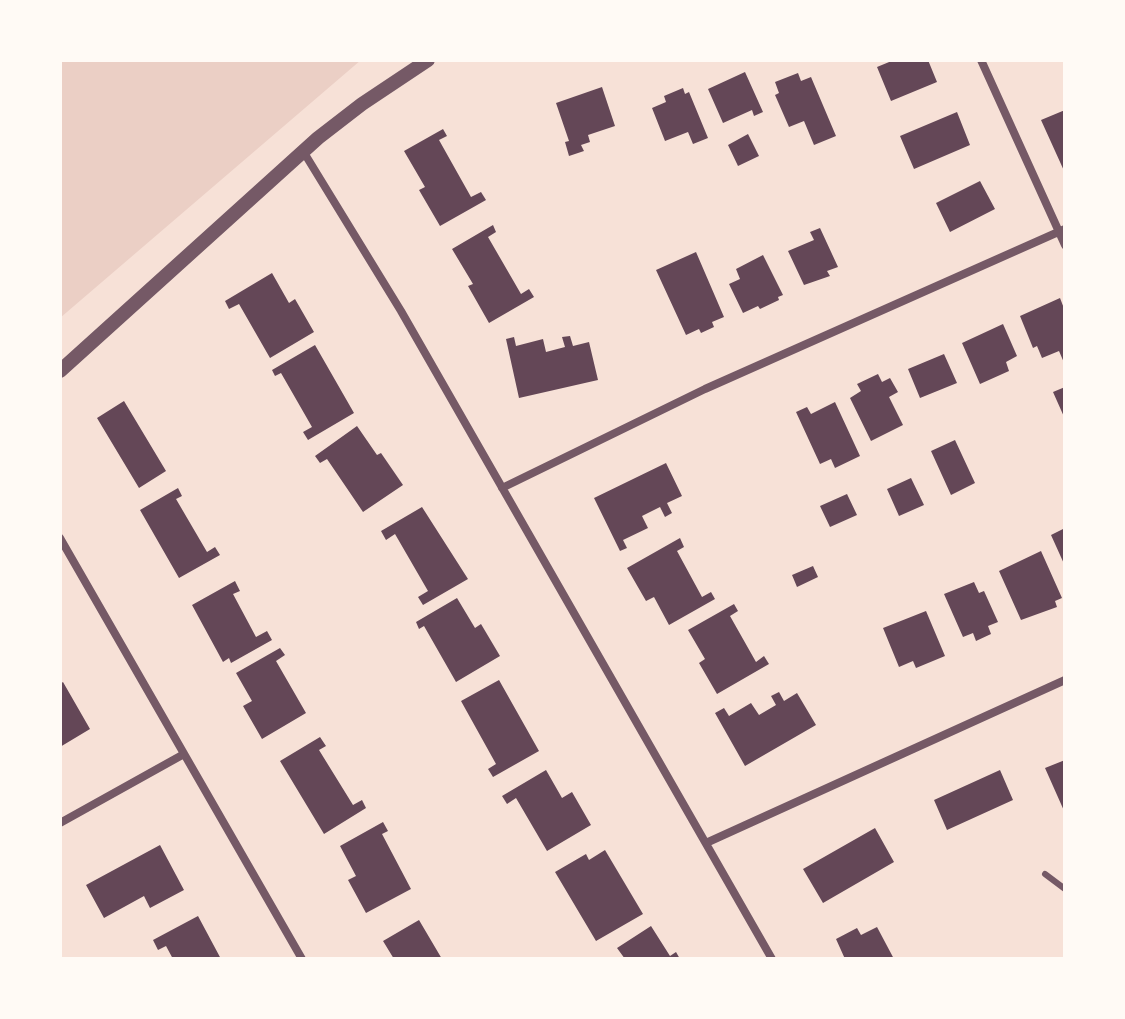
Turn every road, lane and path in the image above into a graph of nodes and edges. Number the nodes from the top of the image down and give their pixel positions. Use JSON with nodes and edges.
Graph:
{"nodes":[{"id":1,"x":428,"y":60,"type":"edge"},
{"id":2,"x":981,"y":60,"type":"edge"},
{"id":3,"x":303,"y":151,"type":"junction"},
{"id":4,"x":1062,"y":230,"type":"edge"},
{"id":5,"x":1065,"y":245,"type":"edge"},
{"id":6,"x":60,"y":371,"type":"edge"},
{"id":7,"x":502,"y":488,"type":"junction"},
{"id":8,"x":60,"y":538,"type":"edge"},
{"id":9,"x":1065,"y":680,"type":"edge"},
{"id":10,"x":184,"y":754,"type":"junction"},
{"id":11,"x":60,"y":823,"type":"edge"},
{"id":12,"x":706,"y":843,"type":"junction"},
{"id":13,"x":1045,"y":874,"type":"dead end"},
{"id":14,"x":1065,"y":889,"type":"edge"},
{"id":15,"x":302,"y":959,"type":"edge"},
{"id":16,"x":772,"y":959,"type":"edge"}],
"edges":[{"from":1,"to":3,"type":"street"},
{"from":2,"to":4,"type":"street"},
{"from":3,"to":6,"type":"street"},
{"from":3,"to":7,"type":"street"},
{"from":4,"to":5,"type":"street"},
{"from":4,"to":7,"type":"street"},
{"from":7,"to":12,"type":"street"},
{"from":8,"to":10,"type":"street"},
{"from":9,"to":12,"type":"street"},
{"from":10,"to":11,"type":"street"},
{"from":10,"to":15,"type":"street"},
{"from":12,"to":16,"type":"street"},
{"from":13,"to":14,"type":"lane"}]}
